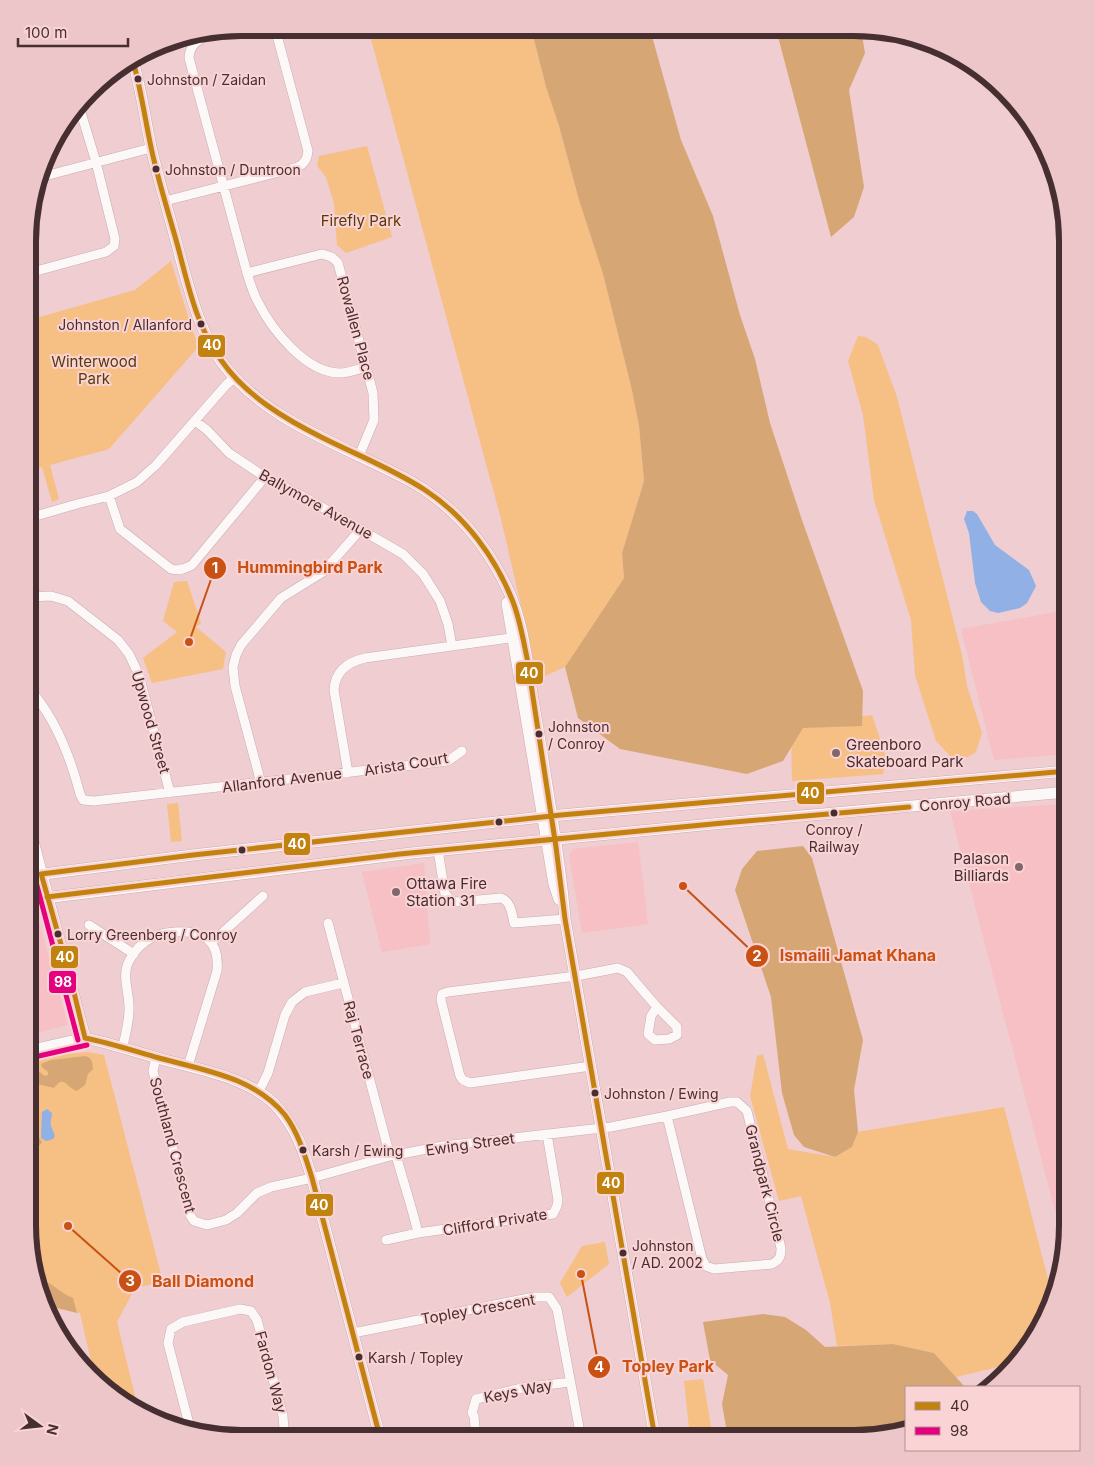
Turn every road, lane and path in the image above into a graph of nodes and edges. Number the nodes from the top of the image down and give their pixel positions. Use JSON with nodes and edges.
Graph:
{"nodes":[{"id":1,"x":277,"y":36,"type":"edge"},
{"id":2,"x":201,"y":40,"type":"edge"},
{"id":3,"x":135,"y":66,"type":"edge"},
{"id":4,"x":130,"y":69,"type":"edge"},
{"id":5,"x":81,"y":113,"type":"edge"},
{"id":6,"x":145,"y":114,"type":"junction"},
{"id":7,"x":151,"y":148,"type":"junction"},
{"id":8,"x":96,"y":162,"type":"junction"},
{"id":9,"x":47,"y":175,"type":"edge"},
{"id":10,"x":223,"y":186,"type":"junction"},
{"id":11,"x":165,"y":201,"type":"junction"},
{"id":12,"x":36,"y":271,"type":"edge"},
{"id":13,"x":247,"y":274,"type":"junction"},
{"id":14,"x":366,"y":366,"type":"junction"},
{"id":15,"x":234,"y":378,"type":"junction"},
{"id":16,"x":195,"y":421,"type":"junction"},
{"id":17,"x":359,"y":456,"type":"junction"},
{"id":18,"x":265,"y":477,"type":"junction"},
{"id":19,"x":110,"y":496,"type":"junction"},
{"id":20,"x":36,"y":516,"type":"edge"},
{"id":21,"x":361,"y":529,"type":"junction"},
{"id":22,"x":36,"y":597,"type":"edge"},
{"id":23,"x":517,"y":637,"type":"junction"},
{"id":24,"x":452,"y":646,"type":"junction"},
{"id":25,"x":36,"y":697,"type":"edge"},
{"id":26,"x":462,"y":751,"type":"dead end"},
{"id":27,"x":1059,"y":772,"type":"edge"},
{"id":28,"x":348,"y":773,"type":"junction"},
{"id":29,"x":261,"y":783,"type":"junction"},
{"id":30,"x":170,"y":793,"type":"junction"},
{"id":31,"x":1059,"y":793,"type":"edge"},
{"id":32,"x":548,"y":817,"type":"junction"},
{"id":33,"x":397,"y":833,"type":"junction"},
{"id":34,"x":551,"y":839,"type":"junction"},
{"id":35,"x":438,"y":850,"type":"junction"},
{"id":36,"x":36,"y":854,"type":"edge"},
{"id":37,"x":400,"y":854,"type":"junction"},
{"id":38,"x":41,"y":874,"type":"junction"},
{"id":39,"x":36,"y":875,"type":"edge"},
{"id":40,"x":263,"y":896,"type":"dead end"},
{"id":41,"x":48,"y":897,"type":"junction"},
{"id":42,"x":36,"y":899,"type":"edge"},
{"id":43,"x":565,"y":919,"type":"junction"},
{"id":44,"x":328,"y":923,"type":"dead end"},
{"id":45,"x":88,"y":925,"type":"dead end"},
{"id":46,"x":211,"y":943,"type":"junction"},
{"id":47,"x":134,"y":954,"type":"junction"},
{"id":48,"x":576,"y":976,"type":"junction"},
{"id":49,"x":343,"y":982,"type":"junction"},
{"id":50,"x":657,"y":1007,"type":"dead end"},
{"id":51,"x":85,"y":1038,"type":"junction"},
{"id":52,"x":123,"y":1048,"type":"junction"},
{"id":53,"x":36,"y":1049,"type":"edge"},
{"id":54,"x":156,"y":1057,"type":"junction"},
{"id":55,"x":188,"y":1066,"type":"junction"},
{"id":56,"x":591,"y":1066,"type":"junction"},
{"id":57,"x":259,"y":1091,"type":"junction"},
{"id":58,"x":667,"y":1116,"type":"junction"},
{"id":59,"x":601,"y":1128,"type":"junction"},
{"id":60,"x":547,"y":1134,"type":"junction"},
{"id":61,"x":393,"y":1156,"type":"junction"},
{"id":62,"x":312,"y":1178,"type":"junction"},
{"id":63,"x":418,"y":1233,"type":"junction"},
{"id":64,"x":386,"y":1240,"type":"dead end"},
{"id":65,"x":354,"y":1333,"type":"junction"},
{"id":66,"x":570,"y":1382,"type":"junction"},
{"id":67,"x":189,"y":1423,"type":"edge"},
{"id":68,"x":283,"y":1430,"type":"edge"},
{"id":69,"x":378,"y":1430,"type":"edge"},
{"id":70,"x":475,"y":1430,"type":"edge"},
{"id":71,"x":579,"y":1430,"type":"edge"},
{"id":72,"x":653,"y":1430,"type":"edge"}],
"edges":[{"from":1,"to":10,"type":"street"},
{"from":2,"to":10,"type":"street"},
{"from":3,"to":6,"type":"street"},
{"from":4,"to":6,"type":"street"},
{"from":5,"to":8,"type":"street"},
{"from":6,"to":7,"type":"street"},
{"from":7,"to":8,"type":"street"},
{"from":7,"to":11,"type":"street"},
{"from":8,"to":9,"type":"street"},
{"from":8,"to":12,"type":"street"},
{"from":10,"to":11,"type":"street"},
{"from":10,"to":13,"type":"street"},
{"from":11,"to":15,"type":"street"},
{"from":13,"to":14,"type":"street"},
{"from":13,"to":14,"type":"street","name":"Rowallen Place"},
{"from":14,"to":17,"type":"street","name":"Rowallen Place"},
{"from":15,"to":16,"type":"street"},
{"from":15,"to":17,"type":"street"},
{"from":16,"to":18,"type":"street","name":"Ballymore Avenue"},
{"from":16,"to":19,"type":"street"},
{"from":17,"to":23,"type":"street"},
{"from":18,"to":19,"type":"street"},
{"from":18,"to":21,"type":"street","name":"Ballymore Avenue"},
{"from":19,"to":20,"type":"street"},
{"from":21,"to":24,"type":"street","name":"Ballymore Avenue"},
{"from":21,"to":29,"type":"street"},
{"from":22,"to":30,"type":"street","name":"Upwood Street"},
{"from":23,"to":24,"type":"street","name":"Allanford Avenue"},
{"from":23,"to":32,"type":"street"},
{"from":24,"to":28,"type":"street","name":"Allanford Avenue"},
{"from":25,"to":30,"type":"street","name":"Allanford Avenue"},
{"from":26,"to":28,"type":"street","name":"Arista Court"},
{"from":27,"to":32,"type":"street","name":"Conroy Road"},
{"from":28,"to":29,"type":"street","name":"Allanford Avenue"},
{"from":29,"to":30,"type":"street","name":"Allanford Avenue"},
{"from":31,"to":34,"type":"street","name":"Conroy Road"},
{"from":32,"to":33,"type":"street","name":"Conroy Road"},
{"from":32,"to":34,"type":"street"},
{"from":33,"to":37,"type":"street"},
{"from":33,"to":38,"type":"street","name":"Conroy Road"},
{"from":34,"to":35,"type":"street","name":"Conroy Road"},
{"from":34,"to":43,"type":"street"},
{"from":35,"to":37,"type":"street","name":"Conroy Road"},
{"from":35,"to":43,"type":"street"},
{"from":36,"to":38,"type":"street"},
{"from":37,"to":41,"type":"street","name":"Conroy Road"},
{"from":38,"to":39,"type":"street","name":"Conroy Road"},
{"from":38,"to":41,"type":"street"},
{"from":40,"to":46,"type":"street"},
{"from":41,"to":42,"type":"street","name":"Conroy Road"},
{"from":41,"to":51,"type":"street"},
{"from":43,"to":48,"type":"street"},
{"from":44,"to":49,"type":"street","name":"Raj Terrace"},
{"from":45,"to":47,"type":"street"},
{"from":46,"to":47,"type":"street"},
{"from":46,"to":55,"type":"street"},
{"from":47,"to":52,"type":"street"},
{"from":48,"to":50,"type":"street"},
{"from":48,"to":56,"type":"street"},
{"from":48,"to":56,"type":"street"},
{"from":49,"to":57,"type":"street"},
{"from":49,"to":61,"type":"street","name":"Raj Terrace"},
{"from":51,"to":52,"type":"street"},
{"from":51,"to":53,"type":"street"},
{"from":52,"to":54,"type":"street"},
{"from":54,"to":55,"type":"street"},
{"from":54,"to":62,"type":"street","name":"Southland Crescent"},
{"from":55,"to":57,"type":"street"},
{"from":56,"to":59,"type":"street"},
{"from":57,"to":62,"type":"street"},
{"from":58,"to":58,"type":"street","name":"Grandpark Circle"},
{"from":58,"to":59,"type":"street","name":"Grandpark Circle"},
{"from":59,"to":60,"type":"street","name":"Ewing Street"},
{"from":59,"to":72,"type":"street"},
{"from":60,"to":61,"type":"street","name":"Ewing Street"},
{"from":60,"to":63,"type":"street","name":"Clifford Private"},
{"from":61,"to":62,"type":"street","name":"Ewing Street"},
{"from":61,"to":63,"type":"street","name":"Raj Terrace"},
{"from":62,"to":65,"type":"street"},
{"from":63,"to":64,"type":"street","name":"Clifford Private"},
{"from":65,"to":66,"type":"street","name":"Topley Crescent"},
{"from":65,"to":69,"type":"street"},
{"from":66,"to":70,"type":"street","name":"Keys Way"},
{"from":66,"to":71,"type":"street","name":"Topley Crescent"},
{"from":67,"to":68,"type":"street","name":"Fardon Way"}]}
